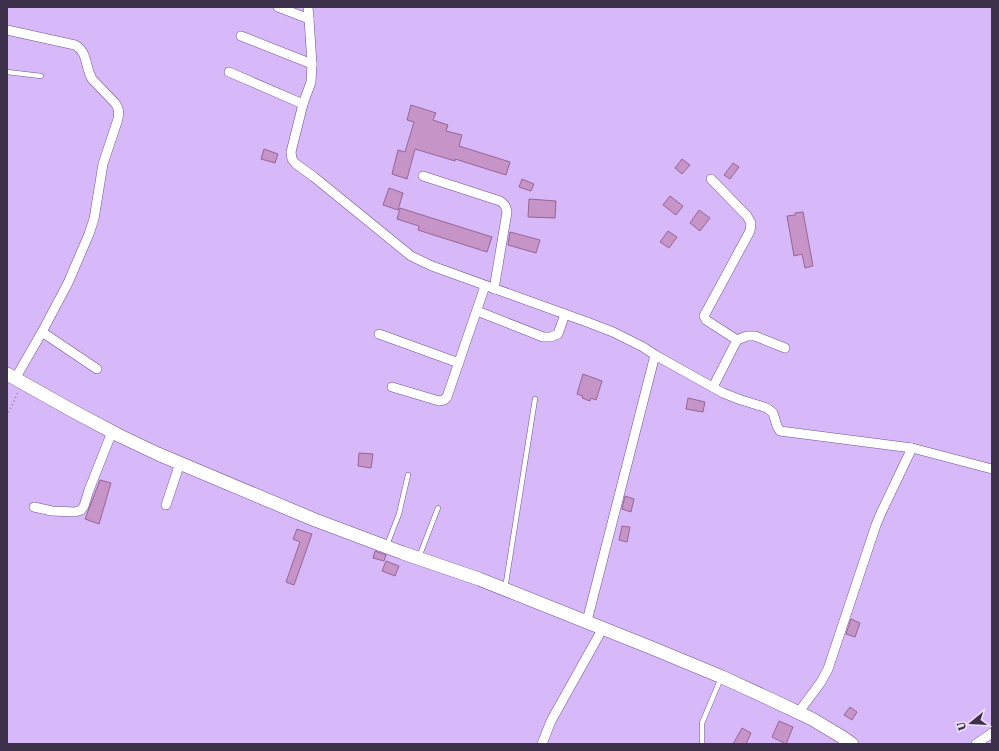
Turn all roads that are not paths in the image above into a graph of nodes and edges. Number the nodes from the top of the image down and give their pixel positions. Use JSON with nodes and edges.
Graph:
{"nodes":[{"id":1,"x":278,"y":7,"type":"edge"},
{"id":2,"x":308,"y":7,"type":"edge"},
{"id":3,"x":309,"y":18,"type":"junction"},
{"id":4,"x":7,"y":30,"type":"edge"},
{"id":5,"x":241,"y":36,"type":"dead end"},
{"id":6,"x":312,"y":64,"type":"junction"},
{"id":7,"x":7,"y":72,"type":"edge"},
{"id":8,"x":229,"y":72,"type":"dead end"},
{"id":9,"x":41,"y":76,"type":"dead end"},
{"id":10,"x":303,"y":104,"type":"junction"},
{"id":11,"x":423,"y":176,"type":"dead end"},
{"id":12,"x":710,"y":179,"type":"dead end"},
{"id":13,"x":490,"y":288,"type":"junction"},
{"id":14,"x":477,"y":311,"type":"junction"},
{"id":15,"x":565,"y":314,"type":"junction"},
{"id":16,"x":42,"y":332,"type":"junction"},
{"id":17,"x":379,"y":334,"type":"dead end"},
{"id":18,"x":736,"y":340,"type":"junction"},
{"id":19,"x":785,"y":348,"type":"dead end"},
{"id":20,"x":655,"y":355,"type":"junction"},
{"id":21,"x":459,"y":363,"type":"junction"},
{"id":22,"x":97,"y":369,"type":"dead end"},
{"id":23,"x":15,"y":379,"type":"edge"},
{"id":24,"x":392,"y":387,"type":"dead end"},
{"id":25,"x":713,"y":388,"type":"junction"},
{"id":26,"x":535,"y":399,"type":"dead end"},
{"id":27,"x":112,"y":432,"type":"junction"},
{"id":28,"x":912,"y":448,"type":"junction"},
{"id":29,"x":180,"y":463,"type":"junction"},
{"id":30,"x":992,"y":469,"type":"edge"},
{"id":31,"x":408,"y":475,"type":"dead end"},
{"id":32,"x":166,"y":505,"type":"dead end"},
{"id":33,"x":34,"y":507,"type":"dead end"},
{"id":34,"x":438,"y":508,"type":"dead end"},
{"id":35,"x":387,"y":547,"type":"junction"},
{"id":36,"x":418,"y":558,"type":"junction"},
{"id":37,"x":505,"y":590,"type":"junction"},
{"id":38,"x":587,"y":621,"type":"junction"},
{"id":39,"x":603,"y":628,"type":"junction"},
{"id":40,"x":722,"y":677,"type":"junction"},
{"id":41,"x":798,"y":713,"type":"junction"},
{"id":42,"x":992,"y":733,"type":"edge"},
{"id":43,"x":542,"y":744,"type":"edge"},
{"id":44,"x":702,"y":744,"type":"edge"},
{"id":45,"x":852,"y":744,"type":"edge"},
{"id":46,"x":976,"y":744,"type":"edge"}],
"edges":[{"from":1,"to":3,"type":"street"},
{"from":2,"to":3,"type":"street"},
{"from":3,"to":6,"type":"street"},
{"from":4,"to":16,"type":"street"},
{"from":5,"to":6,"type":"street"},
{"from":6,"to":10,"type":"street"},
{"from":7,"to":9,"type":"lane"},
{"from":8,"to":10,"type":"street"},
{"from":10,"to":13,"type":"street"},
{"from":11,"to":13,"type":"street"},
{"from":12,"to":18,"type":"street"},
{"from":13,"to":14,"type":"street"},
{"from":13,"to":15,"type":"street"},
{"from":14,"to":15,"type":"street"},
{"from":14,"to":21,"type":"street"},
{"from":15,"to":20,"type":"street"},
{"from":16,"to":22,"type":"street"},
{"from":16,"to":23,"type":"street"},
{"from":17,"to":21,"type":"street"},
{"from":18,"to":19,"type":"street"},
{"from":18,"to":25,"type":"street"},
{"from":20,"to":25,"type":"street"},
{"from":20,"to":38,"type":"street"},
{"from":21,"to":24,"type":"street"},
{"from":23,"to":27,"type":"main road"},
{"from":25,"to":28,"type":"street"},
{"from":26,"to":37,"type":"lane"},
{"from":27,"to":29,"type":"main road"},
{"from":27,"to":33,"type":"street"},
{"from":28,"to":30,"type":"street"},
{"from":28,"to":41,"type":"street"},
{"from":29,"to":32,"type":"street"},
{"from":29,"to":35,"type":"main road"},
{"from":31,"to":35,"type":"lane"},
{"from":34,"to":36,"type":"lane"},
{"from":35,"to":36,"type":"main road"},
{"from":36,"to":37,"type":"main road"},
{"from":37,"to":38,"type":"main road"},
{"from":38,"to":39,"type":"main road"},
{"from":39,"to":40,"type":"main road"},
{"from":39,"to":43,"type":"street"},
{"from":40,"to":41,"type":"main road"},
{"from":40,"to":44,"type":"lane"},
{"from":41,"to":45,"type":"main road"},
{"from":42,"to":46,"type":"street"}]}
